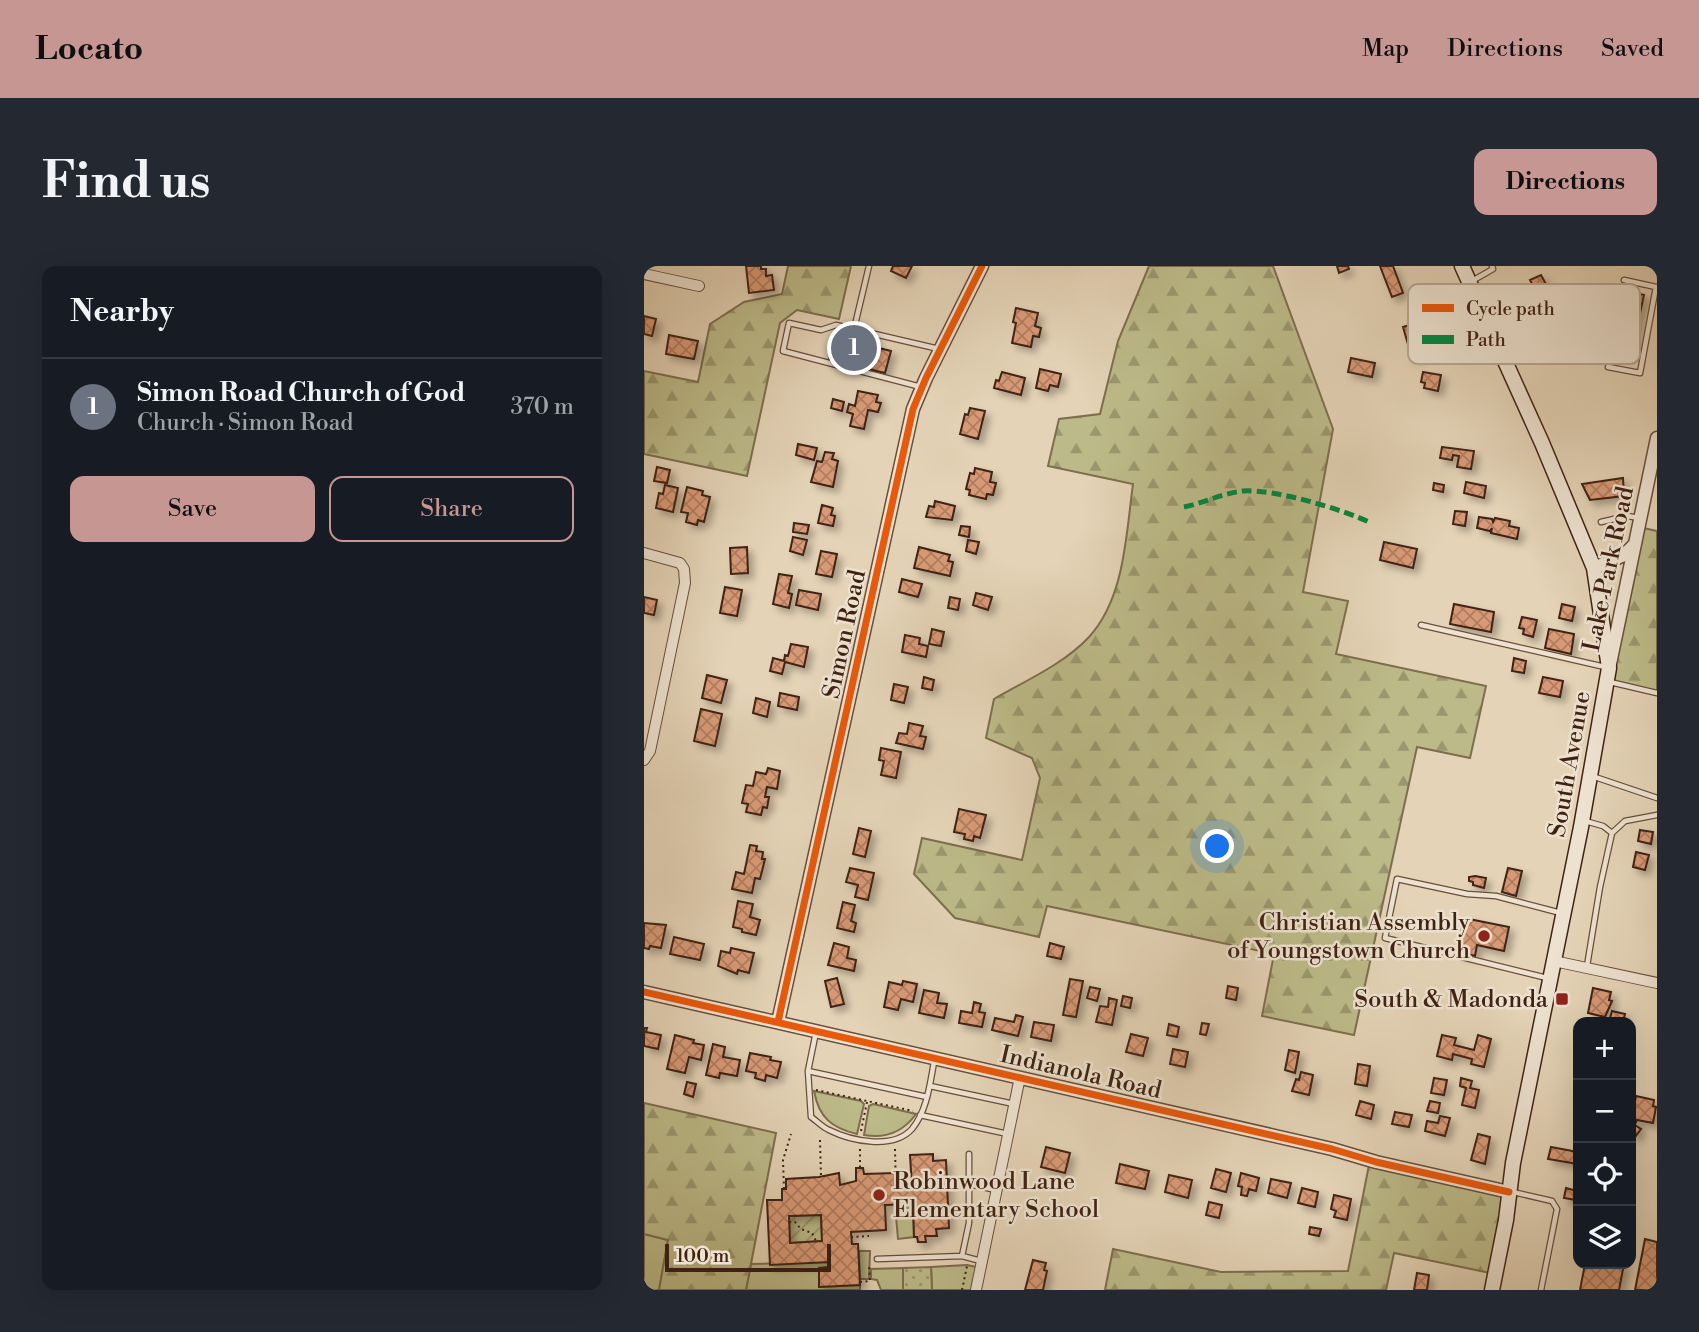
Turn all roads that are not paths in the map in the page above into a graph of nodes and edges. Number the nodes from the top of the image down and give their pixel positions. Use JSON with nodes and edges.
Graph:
{"nodes":[{"id":1,"x":869,"y":266,"type":"edge"},
{"id":2,"x":982,"y":266,"type":"edge"},
{"id":3,"x":1462,"y":266,"type":"edge"},
{"id":4,"x":1492,"y":266,"type":"edge"},
{"id":5,"x":644,"y":274,"type":"edge"},
{"id":6,"x":1625,"y":280,"type":"dead end"},
{"id":7,"x":1470,"y":283,"type":"joint"},
{"id":8,"x":699,"y":286,"type":"dead end"},
{"id":9,"x":1657,"y":287,"type":"edge"},
{"id":10,"x":1654,"y":318,"type":"edge"},
{"id":11,"x":854,"y":329,"type":"junction"},
{"id":12,"x":940,"y":349,"type":"junction"},
{"id":13,"x":1506,"y":364,"type":"edge"},
{"id":14,"x":1608,"y":367,"type":"dead end"},
{"id":15,"x":922,"y":387,"type":"junction"},
{"id":16,"x":1657,"y":438,"type":"edge"},
{"id":17,"x":1641,"y":519,"type":"junction"},
{"id":18,"x":1601,"y":522,"type":"dead end"},
{"id":19,"x":1636,"y":543,"type":"junction"},
{"id":20,"x":644,"y":554,"type":"edge"},
{"id":21,"x":1594,"y":568,"type":"junction"},
{"id":22,"x":1422,"y":625,"type":"dead end"},
{"id":23,"x":1608,"y":674,"type":"junction"},
{"id":24,"x":1657,"y":693,"type":"edge"},
{"id":25,"x":644,"y":760,"type":"edge"},
{"id":26,"x":1591,"y":776,"type":"junction"},
{"id":27,"x":1657,"y":798,"type":"edge"},
{"id":28,"x":1657,"y":815,"type":"edge"},
{"id":29,"x":1583,"y":821,"type":"junction"},
{"id":30,"x":1612,"y":833,"type":"junction"},
{"id":31,"x":1564,"y":914,"type":"junction"},
{"id":32,"x":1555,"y":961,"type":"junction"},
{"id":33,"x":1587,"y":967,"type":"junction"},
{"id":34,"x":1551,"y":979,"type":"junction"},
{"id":35,"x":1657,"y":983,"type":"edge"},
{"id":36,"x":644,"y":992,"type":"edge"},
{"id":37,"x":778,"y":1022,"type":"junction"},
{"id":38,"x":817,"y":1031,"type":"junction"},
{"id":39,"x":935,"y":1058,"type":"junction"},
{"id":40,"x":808,"y":1071,"type":"junction"},
{"id":41,"x":1020,"y":1077,"type":"junction"},
{"id":42,"x":930,"y":1086,"type":"junction"},
{"id":43,"x":927,"y":1097,"type":"junction"},
{"id":44,"x":1015,"y":1105,"type":"junction"},
{"id":45,"x":921,"y":1114,"type":"junction"},
{"id":46,"x":1008,"y":1134,"type":"junction"},
{"id":47,"x":969,"y":1154,"type":"dead end"},
{"id":48,"x":969,"y":1184,"type":"junction"},
{"id":49,"x":997,"y":1190,"type":"junction"},
{"id":50,"x":1509,"y":1192,"type":"junction"},
{"id":51,"x":962,"y":1256,"type":"junction"},
{"id":52,"x":877,"y":1259,"type":"dead end"},
{"id":53,"x":982,"y":1261,"type":"junction"},
{"id":54,"x":976,"y":1290,"type":"edge"},
{"id":55,"x":1492,"y":1290,"type":"edge"},
{"id":56,"x":1541,"y":1290,"type":"edge"}],
"edges":[{"from":1,"to":11,"type":"lane"},
{"from":2,"to":12,"type":"street","name":"Simon Road"},
{"from":3,"to":7,"type":"main road","name":"South Avenue"},
{"from":4,"to":7,"type":"lane"},
{"from":5,"to":8,"type":"street"},
{"from":6,"to":9,"type":"lane"},
{"from":9,"to":10,"type":"lane"},
{"from":10,"to":14,"type":"lane"},
{"from":11,"to":12,"type":"lane"},
{"from":11,"to":15,"type":"lane"},
{"from":12,"to":15,"type":"street","name":"Simon Road"},
{"from":13,"to":21,"type":"main road","name":"South Avenue"},
{"from":15,"to":37,"type":"street","name":"Simon Road"},
{"from":16,"to":17,"type":"street","name":"Lake Park Road"},
{"from":17,"to":18,"type":"lane"},
{"from":17,"to":19,"type":"street","name":"Lake Park Road"},
{"from":19,"to":21,"type":"street"},
{"from":19,"to":23,"type":"street","name":"Lake Park Road"},
{"from":20,"to":25,"type":"street"},
{"from":21,"to":23,"type":"main road","name":"South Avenue"},
{"from":22,"to":23,"type":"lane"},
{"from":23,"to":24,"type":"lane"},
{"from":23,"to":26,"type":"main road","name":"South Avenue"},
{"from":26,"to":27,"type":"lane"},
{"from":26,"to":29,"type":"main road","name":"South Avenue"},
{"from":28,"to":30,"type":"lane"},
{"from":29,"to":30,"type":"lane"},
{"from":29,"to":31,"type":"main road","name":"South Avenue"},
{"from":30,"to":33,"type":"lane"},
{"from":31,"to":32,"type":"main road","name":"South Avenue"},
{"from":31,"to":34,"type":"lane"},
{"from":32,"to":33,"type":"street"},
{"from":32,"to":34,"type":"main road","name":"South Avenue"},
{"from":33,"to":35,"type":"street"},
{"from":34,"to":50,"type":"main road","name":"South Avenue"},
{"from":36,"to":37,"type":"street","name":"Indianola Road"},
{"from":37,"to":38,"type":"street","name":"Indianola Road"},
{"from":38,"to":39,"type":"street","name":"Indianola Road"},
{"from":38,"to":40,"type":"lane"},
{"from":39,"to":41,"type":"street","name":"Indianola Road"},
{"from":39,"to":42,"type":"lane"},
{"from":40,"to":43,"type":"lane"},
{"from":40,"to":45,"type":"lane"},
{"from":41,"to":44,"type":"street"},
{"from":41,"to":50,"type":"street","name":"Indianola Road"},
{"from":42,"to":43,"type":"lane"},
{"from":42,"to":44,"type":"lane"},
{"from":43,"to":45,"type":"lane"},
{"from":44,"to":46,"type":"street"},
{"from":45,"to":46,"type":"lane"},
{"from":46,"to":49,"type":"street"},
{"from":47,"to":48,"type":"lane"},
{"from":48,"to":49,"type":"lane"},
{"from":48,"to":51,"type":"lane"},
{"from":49,"to":53,"type":"street"},
{"from":50,"to":55,"type":"main road","name":"South Avenue"},
{"from":50,"to":56,"type":"lane"},
{"from":51,"to":52,"type":"lane"},
{"from":51,"to":53,"type":"lane"},
{"from":53,"to":54,"type":"street"}]}
